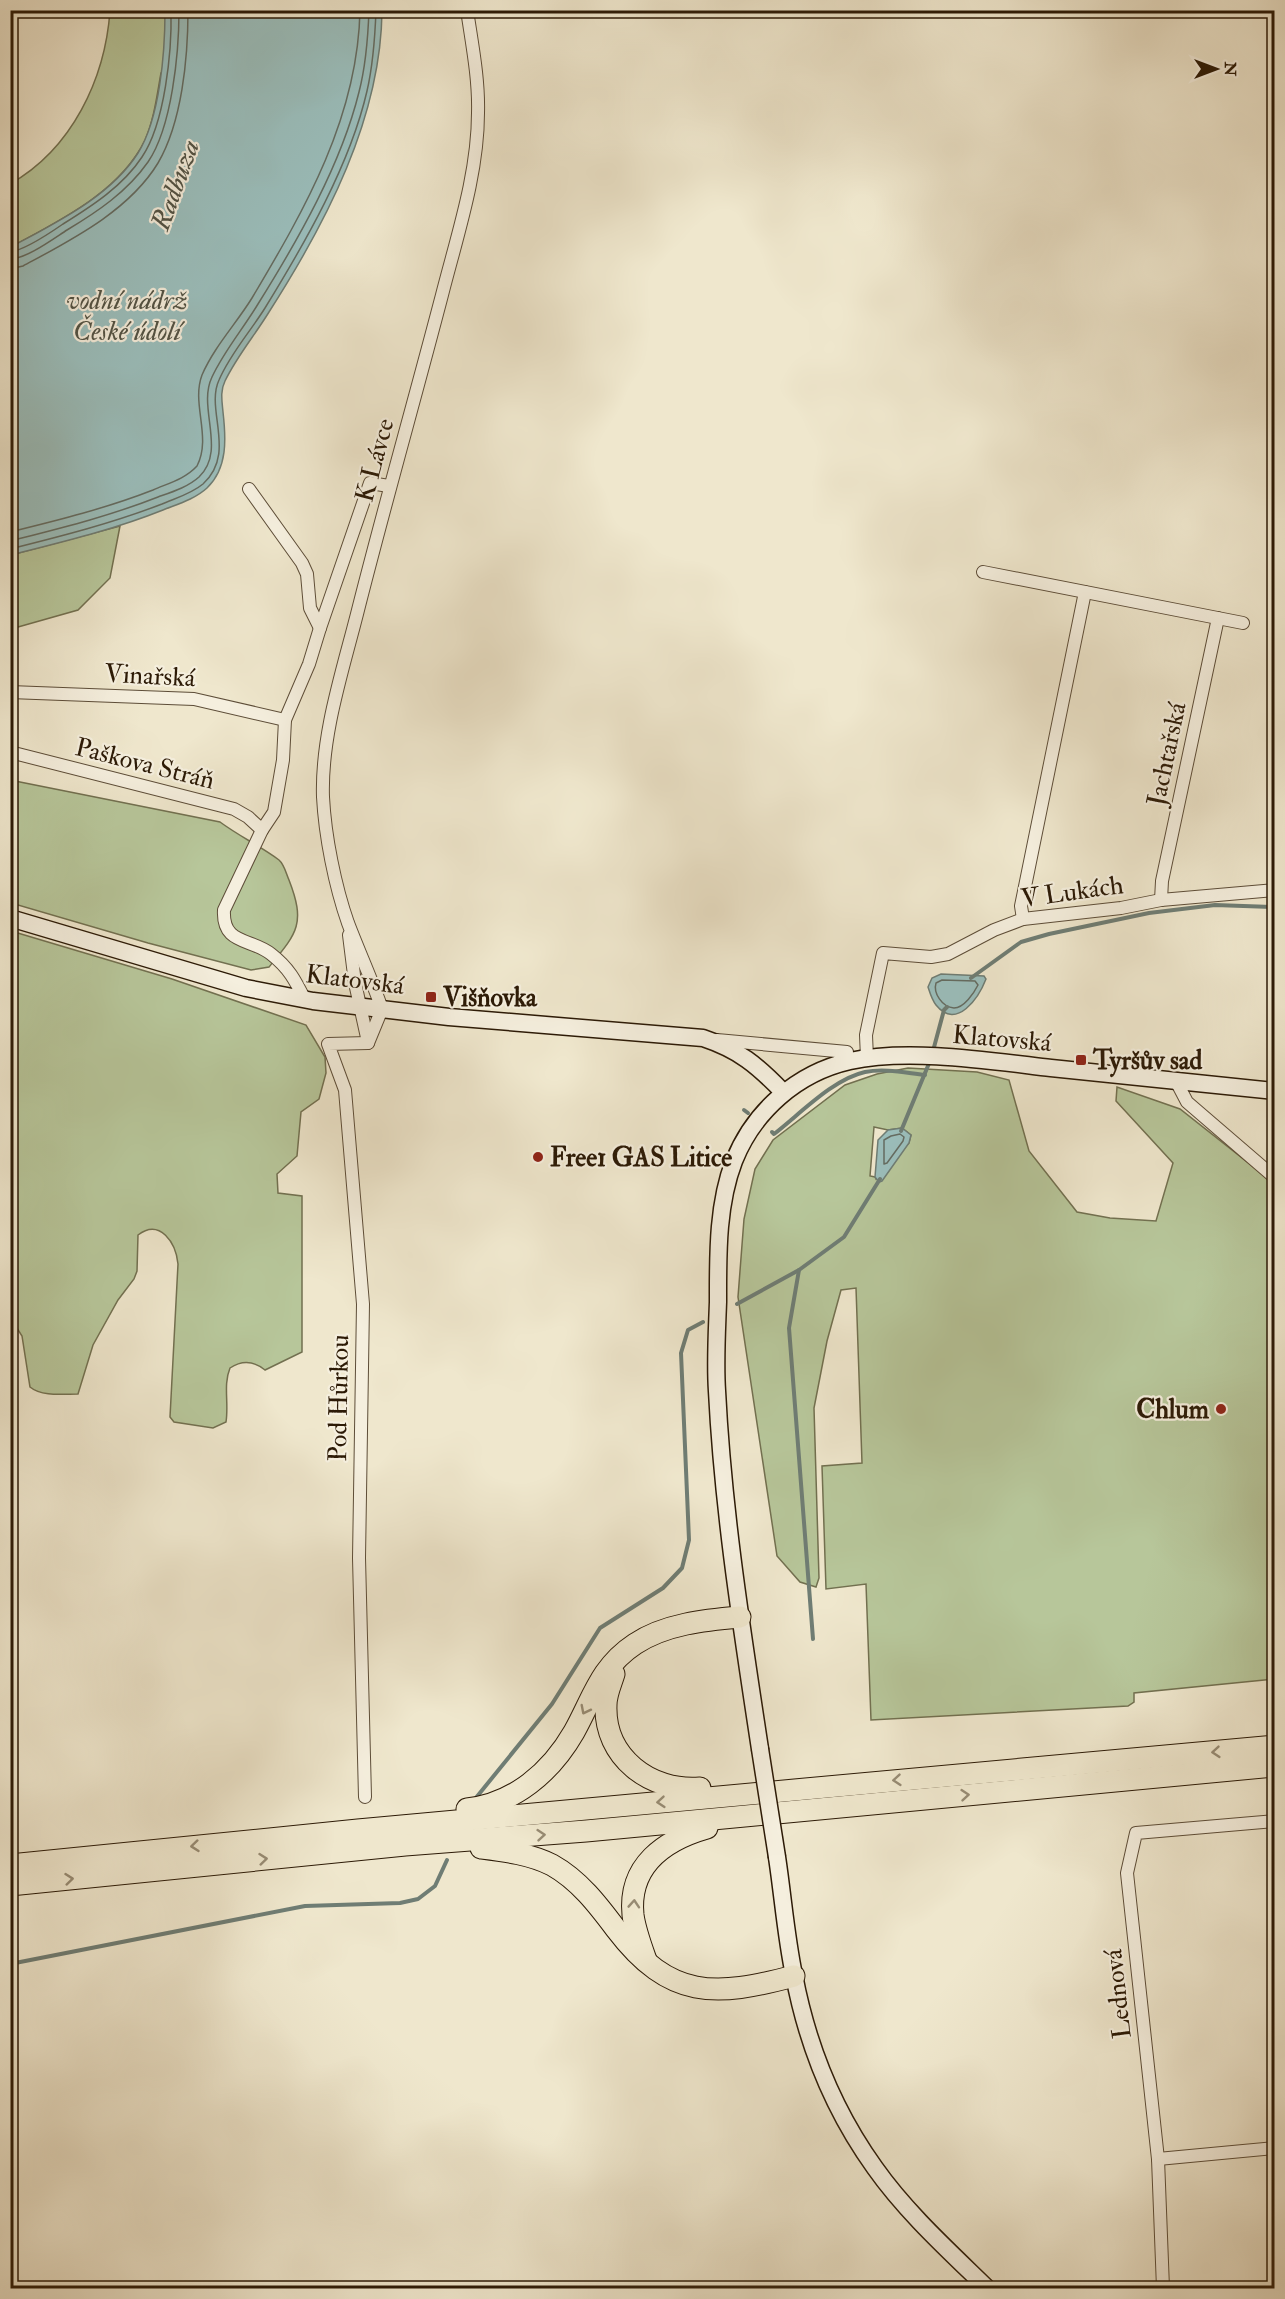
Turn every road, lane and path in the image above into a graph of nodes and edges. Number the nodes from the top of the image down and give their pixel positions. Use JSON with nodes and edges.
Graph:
{"nodes":[{"id":1,"x":467,"y":10,"type":"edge"},
{"id":2,"x":389,"y":486,"type":"junction"},
{"id":3,"x":249,"y":489,"type":"dead end"},
{"id":4,"x":983,"y":572,"type":"dead end"},
{"id":5,"x":1085,"y":592,"type":"junction"},
{"id":6,"x":1218,"y":618,"type":"junction"},
{"id":7,"x":1242,"y":623,"type":"dead end"},
{"id":8,"x":320,"y":628,"type":"junction"},
{"id":9,"x":10,"y":692,"type":"edge"},
{"id":10,"x":285,"y":720,"type":"junction"},
{"id":11,"x":10,"y":752,"type":"edge"},
{"id":12,"x":262,"y":830,"type":"junction"},
{"id":13,"x":1275,"y":890,"type":"edge"},
{"id":14,"x":1161,"y":900,"type":"junction"},
{"id":15,"x":10,"y":918,"type":"edge"},
{"id":16,"x":1023,"y":919,"type":"junction"},
{"id":17,"x":348,"y":922,"type":"junction"},
{"id":18,"x":305,"y":1000,"type":"junction"},
{"id":19,"x":361,"y":1007,"type":"junction"},
{"id":20,"x":382,"y":1010,"type":"junction"},
{"id":21,"x":703,"y":1038,"type":"junction"},
{"id":22,"x":368,"y":1043,"type":"junction"},
{"id":23,"x":847,"y":1052,"type":"dead end"},
{"id":24,"x":867,"y":1058,"type":"junction"},
{"id":25,"x":1176,"y":1081,"type":"junction"},
{"id":26,"x":1275,"y":1091,"type":"edge"},
{"id":27,"x":783,"y":1092,"type":"junction"},
{"id":28,"x":1275,"y":1177,"type":"edge"},
{"id":29,"x":740,"y":1617,"type":"junction"},
{"id":30,"x":616,"y":1661,"type":"junction"},
{"id":31,"x":1275,"y":1746,"type":"edge"},
{"id":32,"x":1275,"y":1766,"type":"edge"},
{"id":33,"x":790,"y":1790,"type":"junction"},
{"id":34,"x":365,"y":1797,"type":"dead end"},
{"id":35,"x":932,"y":1797,"type":"junction"},
{"id":36,"x":1275,"y":1821,"type":"edge"},
{"id":37,"x":358,"y":1830,"type":"junction"},
{"id":38,"x":405,"y":1845,"type":"junction"},
{"id":39,"x":10,"y":1865,"type":"edge"},
{"id":40,"x":10,"y":1885,"type":"edge"},
{"id":41,"x":646,"y":1961,"type":"junction"},
{"id":42,"x":794,"y":1976,"type":"junction"},
{"id":43,"x":1275,"y":2148,"type":"edge"},
{"id":44,"x":1158,"y":2159,"type":"junction"},
{"id":45,"x":987,"y":2289,"type":"edge"},
{"id":46,"x":1163,"y":2289,"type":"edge"}],
"edges":[{"from":1,"to":2,"type":"street","name":"K Lávce"},
{"from":2,"to":8,"type":"street"},
{"from":2,"to":17,"type":"street","name":"K Lávce"},
{"from":3,"to":8,"type":"street"},
{"from":4,"to":5,"type":"street"},
{"from":5,"to":6,"type":"street"},
{"from":5,"to":16,"type":"street"},
{"from":6,"to":7,"type":"street"},
{"from":6,"to":14,"type":"street","name":"Jachtařská"},
{"from":8,"to":10,"type":"street"},
{"from":9,"to":10,"type":"street","name":"Vinařská"},
{"from":10,"to":12,"type":"street"},
{"from":11,"to":12,"type":"street","name":"Paškova Stráň"},
{"from":12,"to":18,"type":"street"},
{"from":13,"to":14,"type":"street","name":"V Lukách"},
{"from":14,"to":16,"type":"street","name":"V Lukách"},
{"from":15,"to":18,"type":"main road","name":"Klatovská"},
{"from":16,"to":24,"type":"street","name":"V Lukách"},
{"from":17,"to":19,"type":"street","name":"K Lávce"},
{"from":17,"to":20,"type":"street","name":"K Lávce"},
{"from":18,"to":19,"type":"main road","name":"Klatovská"},
{"from":19,"to":20,"type":"main road","name":"Klatovská"},
{"from":19,"to":22,"type":"street"},
{"from":20,"to":21,"type":"main road","name":"Klatovská"},
{"from":20,"to":22,"type":"street"},
{"from":21,"to":23,"type":"street","name":"Klatovská"},
{"from":21,"to":27,"type":"main road","name":"Klatovská"},
{"from":22,"to":34,"type":"street","name":"Pod Hůrkou"},
{"from":24,"to":25,"type":"main road","name":"Klatovská"},
{"from":24,"to":27,"type":"main road","name":"Klatovská"},
{"from":25,"to":26,"type":"main road","name":"Klatovská"},
{"from":25,"to":28,"type":"street"},
{"from":27,"to":29,"type":"main road"},
{"from":29,"to":30,"type":"highway"},
{"from":29,"to":42,"type":"main road","bridge":true},
{"from":30,"to":33,"type":"highway"},
{"from":30,"to":37,"type":"highway","one_way":true},
{"from":31,"to":33,"type":"highway","one_way":true},
{"from":35,"to":32,"type":"highway","one_way":true},
{"from":33,"to":37,"type":"highway","one_way":true},
{"from":38,"to":35,"type":"highway","one_way":true},
{"from":41,"to":35,"type":"highway","one_way":true},
{"from":36,"to":44,"type":"street","name":"Lednová"},
{"from":37,"to":39,"type":"highway","one_way":true},
{"from":40,"to":38,"type":"highway","one_way":true},
{"from":38,"to":41,"type":"highway"},
{"from":41,"to":42,"type":"highway"},
{"from":42,"to":45,"type":"main road"},
{"from":43,"to":44,"type":"street"},
{"from":44,"to":46,"type":"street","name":"Lednová"}]}
